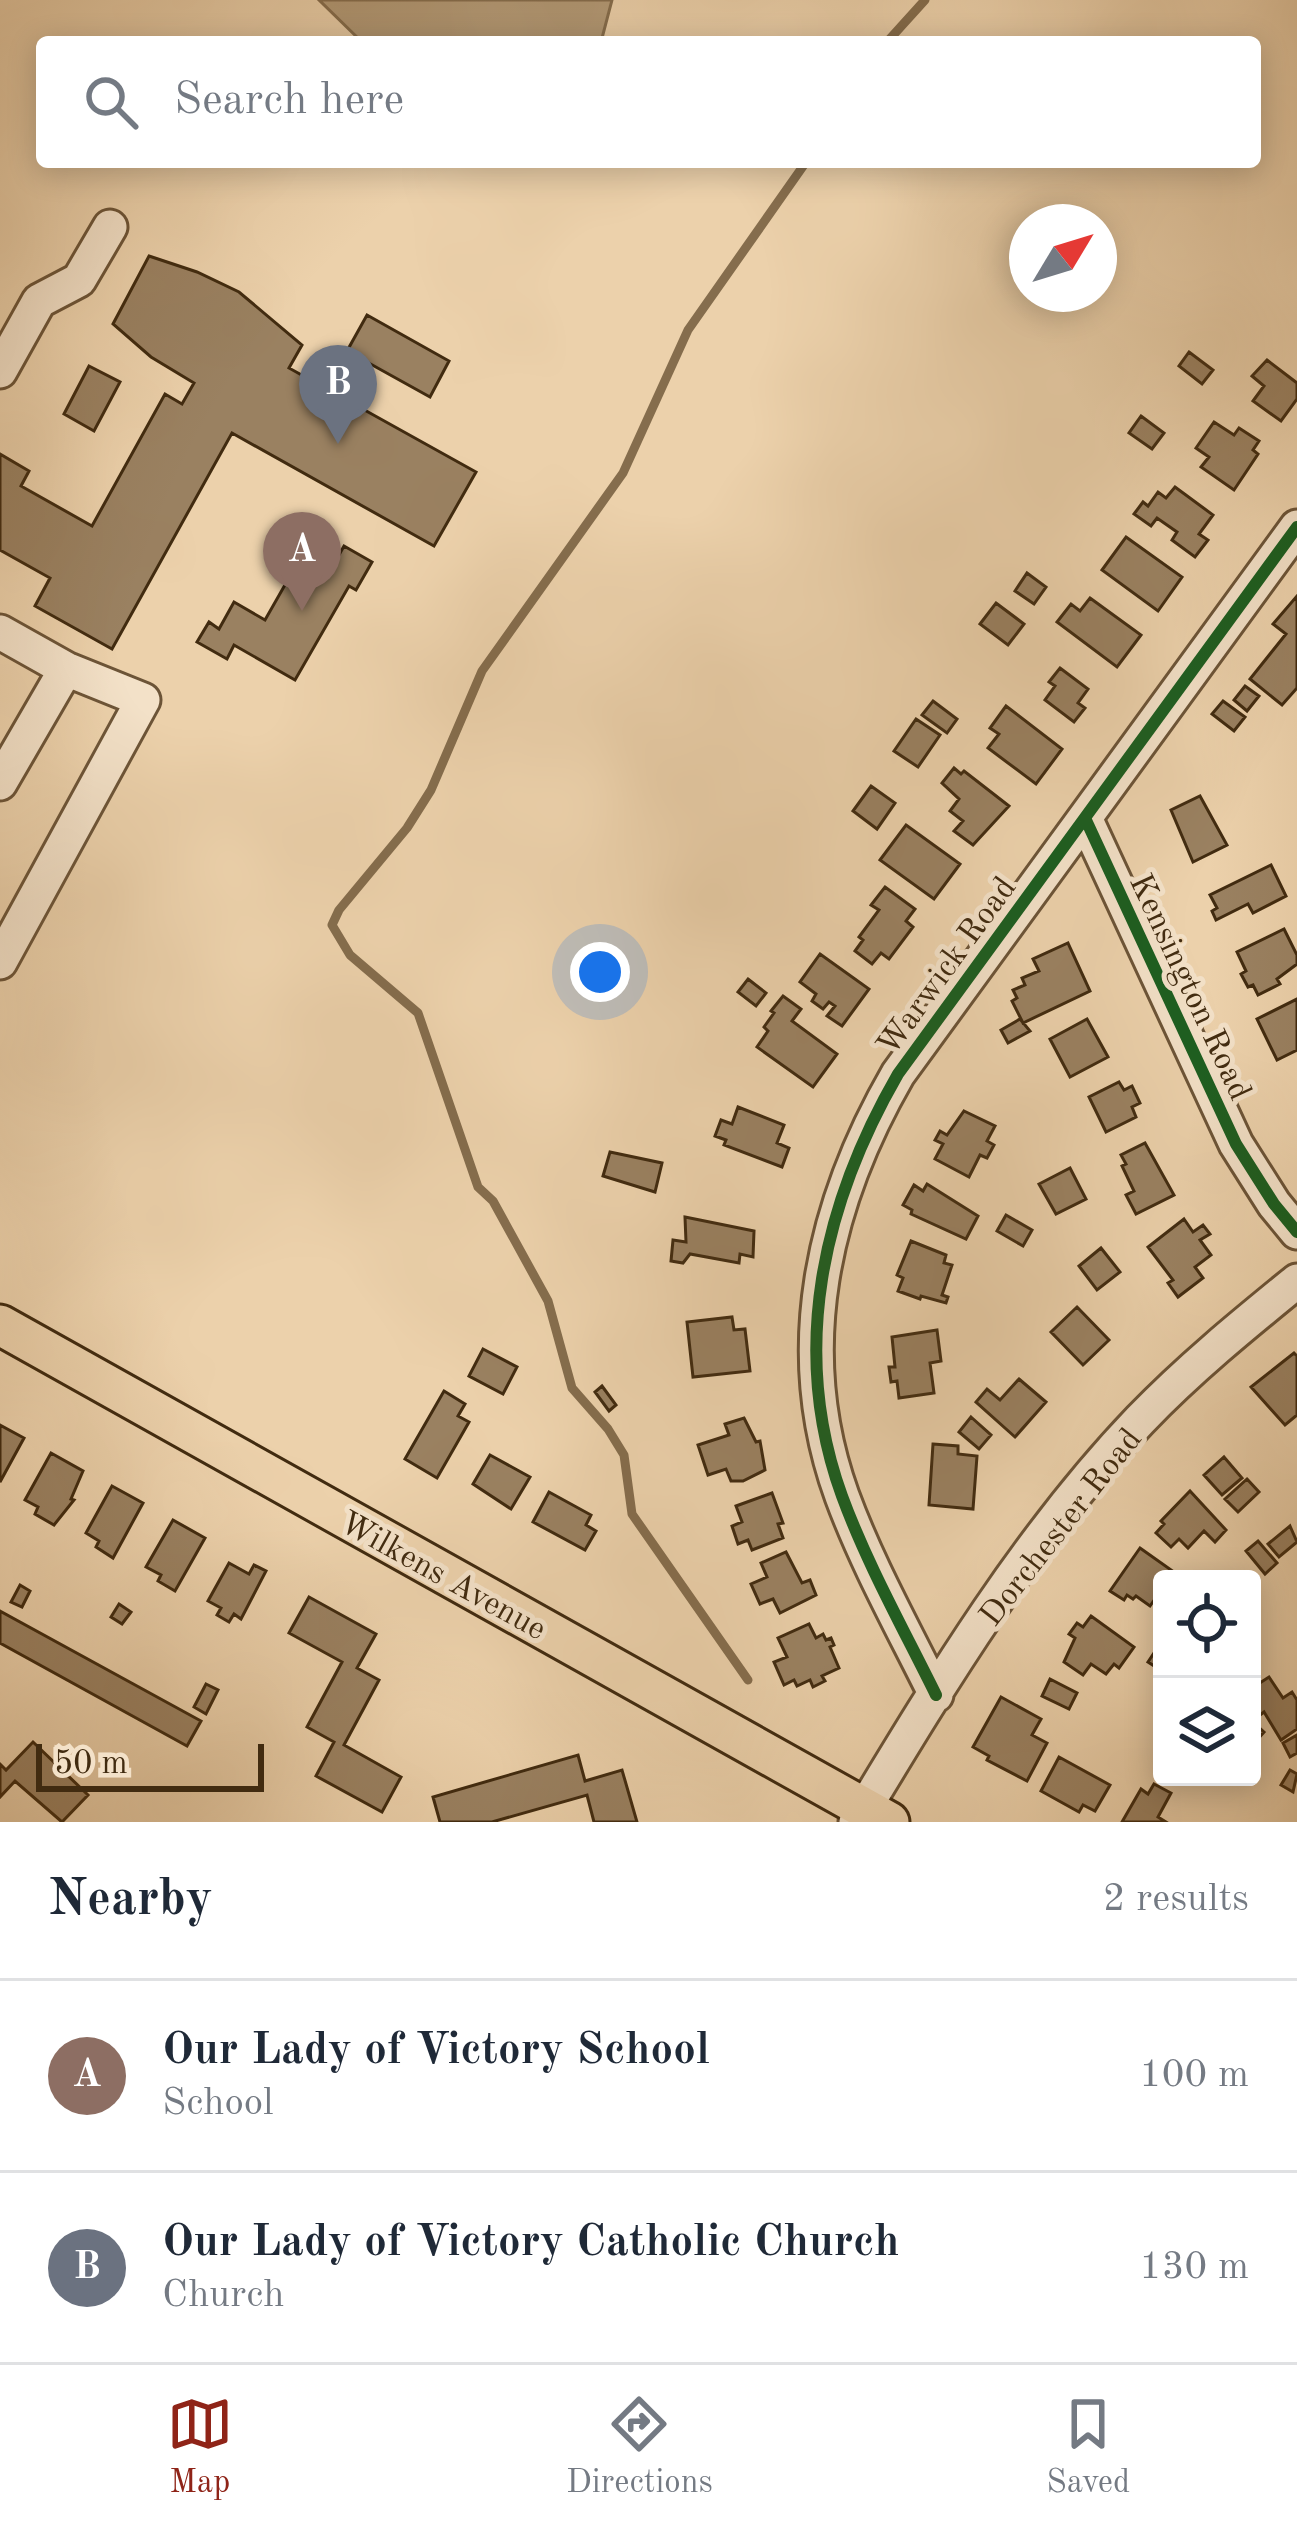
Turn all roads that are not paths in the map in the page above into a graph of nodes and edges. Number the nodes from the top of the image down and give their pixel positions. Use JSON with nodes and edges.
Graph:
{"nodes":[{"id":1,"x":110,"y":227,"type":"dead end"},
{"id":2,"x":0,"y":371,"type":"edge"},
{"id":3,"x":1297,"y":527,"type":"edge"},
{"id":4,"x":0,"y":632,"type":"edge"},
{"id":5,"x":66,"y":669,"type":"junction"},
{"id":6,"x":0,"y":783,"type":"edge"},
{"id":7,"x":1085,"y":818,"type":"junction"},
{"id":8,"x":0,"y":962,"type":"edge"},
{"id":9,"x":1297,"y":1232,"type":"edge"},
{"id":10,"x":1297,"y":1281,"type":"edge"},
{"id":11,"x":0,"y":1325,"type":"edge"},
{"id":12,"x":936,"y":1695,"type":"junction"},
{"id":13,"x":870,"y":1817,"type":"edge"}],
"edges":[{"from":1,"to":2,"type":"street"},
{"from":3,"to":7,"type":"street","name":"Warwick Road"},
{"from":4,"to":5,"type":"street"},
{"from":5,"to":6,"type":"street"},
{"from":5,"to":8,"type":"street"},
{"from":7,"to":9,"type":"street","name":"Kensington Road"},
{"from":7,"to":12,"type":"street","name":"Warwick Road"},
{"from":10,"to":12,"type":"street","name":"Dorchester Road"},
{"from":11,"to":13,"type":"main road","name":"Wilkens Avenue"},
{"from":12,"to":13,"type":"street","name":"Dorchester Road"}]}
